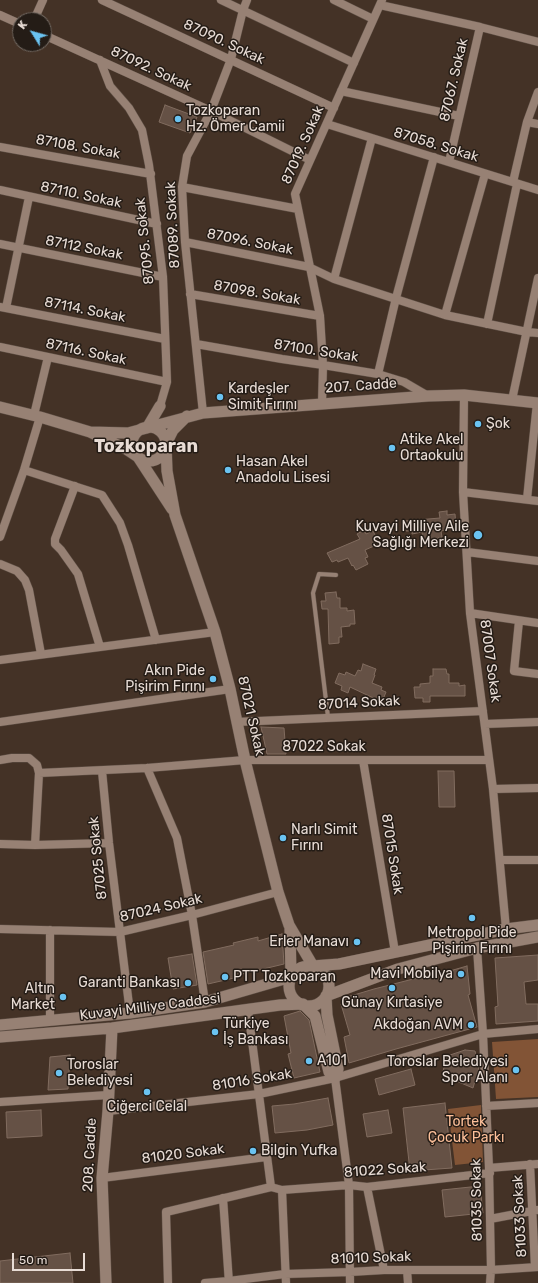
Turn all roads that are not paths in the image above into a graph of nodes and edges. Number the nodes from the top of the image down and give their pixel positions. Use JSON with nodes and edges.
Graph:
{"nodes":[{"id":1,"x":42,"y":0,"type":"edge"},
{"id":2,"x":102,"y":0,"type":"edge"},
{"id":3,"x":221,"y":0,"type":"edge"},
{"id":4,"x":247,"y":0,"type":"edge"},
{"id":5,"x":334,"y":0,"type":"edge"},
{"id":6,"x":381,"y":2,"type":"edge"},
{"id":7,"x":243,"y":10,"type":"junction"},
{"id":8,"x":37,"y":12,"type":"edge"},
{"id":9,"x":0,"y":15,"type":"edge"},
{"id":10,"x":374,"y":19,"type":"junction"},
{"id":11,"x":12,"y":20,"type":"edge"},
{"id":12,"x":480,"y":27,"type":"junction"},
{"id":13,"x":52,"y":39,"type":"edge"},
{"id":14,"x":538,"y":42,"type":"edge"},
{"id":15,"x":231,"y":59,"type":"junction"},
{"id":16,"x":100,"y":60,"type":"junction"},
{"id":17,"x":354,"y":63,"type":"junction"},
{"id":18,"x":341,"y":91,"type":"junction"},
{"id":19,"x":538,"y":92,"type":"edge"},
{"id":20,"x":334,"y":108,"type":"junction"},
{"id":21,"x":211,"y":111,"type":"junction"},
{"id":22,"x":460,"y":116,"type":"junction"},
{"id":23,"x":527,"y":122,"type":"junction"},
{"id":24,"x":327,"y":124,"type":"junction"},
{"id":25,"x":538,"y":124,"type":"edge"},
{"id":26,"x":372,"y":138,"type":"junction"},
{"id":27,"x":0,"y":147,"type":"edge"},
{"id":28,"x":434,"y":158,"type":"junction"},
{"id":29,"x":310,"y":160,"type":"junction"},
{"id":30,"x":449,"y":162,"type":"junction"},
{"id":31,"x":150,"y":174,"type":"junction"},
{"id":32,"x":485,"y":174,"type":"junction"},
{"id":33,"x":515,"y":183,"type":"junction"},
{"id":34,"x":182,"y":187,"type":"junction"},
{"id":35,"x":0,"y":190,"type":"edge"},
{"id":36,"x":538,"y":190,"type":"edge"},
{"id":37,"x":29,"y":197,"type":"junction"},
{"id":38,"x":298,"y":209,"type":"junction"},
{"id":39,"x":157,"y":224,"type":"junction"},
{"id":40,"x":185,"y":242,"type":"junction"},
{"id":41,"x":0,"y":244,"type":"edge"},
{"id":42,"x":18,"y":248,"type":"junction"},
{"id":43,"x":309,"y":266,"type":"junction"},
{"id":44,"x":163,"y":277,"type":"junction"},
{"id":45,"x":538,"y":278,"type":"edge"},
{"id":46,"x":334,"y":279,"type":"junction"},
{"id":47,"x":190,"y":294,"type":"junction"},
{"id":48,"x":396,"y":298,"type":"junction"},
{"id":49,"x":3,"y":308,"type":"edge"},
{"id":50,"x":446,"y":315,"type":"junction"},
{"id":51,"x":320,"y":316,"type":"junction"},
{"id":52,"x":488,"y":324,"type":"junction"},
{"id":53,"x":527,"y":332,"type":"junction"},
{"id":54,"x":538,"y":333,"type":"edge"},
{"id":55,"x":166,"y":339,"type":"junction"},
{"id":56,"x":196,"y":344,"type":"junction"},
{"id":57,"x":0,"y":347,"type":"edge"},
{"id":58,"x":48,"y":357,"type":"junction"},
{"id":59,"x":323,"y":365,"type":"junction"},
{"id":60,"x":378,"y":374,"type":"junction"},
{"id":61,"x":167,"y":382,"type":"junction"},
{"id":62,"x":464,"y":395,"type":"junction"},
{"id":63,"x":428,"y":396,"type":"junction"},
{"id":64,"x":512,"y":400,"type":"junction"},
{"id":65,"x":537,"y":403,"type":"edge"},
{"id":66,"x":322,"y":404,"type":"junction"},
{"id":67,"x":160,"y":406,"type":"joint"},
{"id":68,"x":0,"y":407,"type":"edge"},
{"id":69,"x":203,"y":413,"type":"junction"},
{"id":70,"x":37,"y":416,"type":"junction"},
{"id":71,"x":187,"y":416,"type":"junction"},
{"id":72,"x":146,"y":428,"type":"junction"},
{"id":73,"x":90,"y":432,"type":"junction"},
{"id":74,"x":166,"y":444,"type":"junction"},
{"id":75,"x":138,"y":457,"type":"junction"},
{"id":76,"x":24,"y":470,"type":"junction"},
{"id":77,"x":75,"y":486,"type":"junction"},
{"id":78,"x":463,"y":492,"type":"junction"},
{"id":79,"x":527,"y":499,"type":"junction"},
{"id":80,"x":538,"y":501,"type":"edge"},
{"id":81,"x":175,"y":515,"type":"junction"},
{"id":82,"x":0,"y":538,"type":"edge"},
{"id":83,"x":466,"y":552,"type":"junction"},
{"id":84,"x":538,"y":561,"type":"edge"},
{"id":85,"x":0,"y":564,"type":"edge"},
{"id":86,"x":336,"y":575,"type":"dead end"},
{"id":87,"x":470,"y":613,"type":"junction"},
{"id":88,"x":520,"y":621,"type":"junction"},
{"id":89,"x":538,"y":623,"type":"edge"},
{"id":90,"x":216,"y":632,"type":"junction"},
{"id":91,"x":156,"y":640,"type":"junction"},
{"id":92,"x":100,"y":647,"type":"junction"},
{"id":93,"x":41,"y":654,"type":"junction"},
{"id":94,"x":0,"y":660,"type":"edge"},
{"id":95,"x":538,"y":674,"type":"edge"},
{"id":96,"x":230,"y":690,"type":"junction"},
{"id":97,"x":483,"y":711,"type":"junction"},
{"id":98,"x":328,"y":718,"type":"junction"},
{"id":99,"x":0,"y":722,"type":"edge"},
{"id":100,"x":236,"y":722,"type":"junction"},
{"id":101,"x":538,"y":722,"type":"edge"},
{"id":102,"x":485,"y":724,"type":"junction"},
{"id":103,"x":0,"y":760,"type":"edge"},
{"id":104,"x":245,"y":760,"type":"junction"},
{"id":105,"x":363,"y":760,"type":"junction"},
{"id":106,"x":489,"y":760,"type":"junction"},
{"id":107,"x":147,"y":768,"type":"junction"},
{"id":108,"x":102,"y":771,"type":"junction"},
{"id":109,"x":40,"y":773,"type":"junction"},
{"id":110,"x":538,"y":788,"type":"edge"},
{"id":111,"x":493,"y":789,"type":"junction"},
{"id":112,"x":109,"y":843,"type":"junction"},
{"id":113,"x":0,"y":844,"type":"edge"},
{"id":114,"x":35,"y":845,"type":"junction"},
{"id":115,"x":501,"y":860,"type":"junction"},
{"id":116,"x":538,"y":860,"type":"edge"},
{"id":117,"x":278,"y":892,"type":"junction"},
{"id":118,"x":192,"y":916,"type":"junction"},
{"id":119,"x":289,"y":925,"type":"junction"},
{"id":120,"x":538,"y":925,"type":"edge"},
{"id":121,"x":0,"y":929,"type":"edge"},
{"id":122,"x":506,"y":929,"type":"junction"},
{"id":123,"x":50,"y":930,"type":"junction"},
{"id":124,"x":120,"y":932,"type":"junction"},
{"id":125,"x":538,"y":937,"type":"edge"},
{"id":126,"x":477,"y":948,"type":"junction"},
{"id":127,"x":395,"y":952,"type":"junction"},
{"id":128,"x":313,"y":966,"type":"junction"},
{"id":129,"x":291,"y":977,"type":"junction"},
{"id":130,"x":326,"y":996,"type":"junction"},
{"id":131,"x":205,"y":1002,"type":"junction"},
{"id":132,"x":303,"y":1004,"type":"junction"},
{"id":133,"x":248,"y":1010,"type":"junction"},
{"id":134,"x":130,"y":1013,"type":"junction"},
{"id":135,"x":50,"y":1020,"type":"junction"},
{"id":136,"x":0,"y":1025,"type":"edge"},
{"id":137,"x":112,"y":1028,"type":"junction"},
{"id":138,"x":538,"y":1029,"type":"edge"},
{"id":139,"x":484,"y":1034,"type":"junction"},
{"id":140,"x":0,"y":1037,"type":"edge"},
{"id":141,"x":335,"y":1078,"type":"junction"},
{"id":142,"x":259,"y":1094,"type":"junction"},
{"id":143,"x":108,"y":1095,"type":"junction"},
{"id":144,"x":0,"y":1102,"type":"edge"},
{"id":145,"x":538,"y":1103,"type":"edge"},
{"id":146,"x":486,"y":1106,"type":"junction"},
{"id":147,"x":108,"y":1111,"type":"junction"},
{"id":148,"x":266,"y":1157,"type":"junction"},
{"id":149,"x":534,"y":1164,"type":"edge"},
{"id":150,"x":490,"y":1170,"type":"junction"},
{"id":151,"x":102,"y":1178,"type":"junction"},
{"id":152,"x":350,"y":1185,"type":"junction"},
{"id":153,"x":270,"y":1187,"type":"junction"},
{"id":154,"x":367,"y":1187,"type":"junction"},
{"id":155,"x":282,"y":1190,"type":"junction"},
{"id":156,"x":223,"y":1198,"type":"junction"},
{"id":157,"x":535,"y":1210,"type":"edge"},
{"id":158,"x":490,"y":1219,"type":"junction"},
{"id":159,"x":537,"y":1267,"type":"edge"},
{"id":160,"x":384,"y":1270,"type":"junction"},
{"id":161,"x":408,"y":1270,"type":"junction"},
{"id":162,"x":491,"y":1270,"type":"junction"},
{"id":163,"x":350,"y":1272,"type":"junction"},
{"id":164,"x":285,"y":1274,"type":"junction"},
{"id":165,"x":229,"y":1282,"type":"edge"},
{"id":166,"x":106,"y":1283,"type":"edge"},
{"id":167,"x":168,"y":1283,"type":"edge"},
{"id":168,"x":205,"y":1283,"type":"edge"},
{"id":169,"x":286,"y":1283,"type":"edge"},
{"id":170,"x":350,"y":1283,"type":"edge"},
{"id":171,"x":408,"y":1283,"type":"edge"},
{"id":172,"x":490,"y":1283,"type":"edge"}],
"edges":[{"from":1,"to":8,"type":"street"},
{"from":2,"to":15,"type":"street","name":"87090. Sokak"},
{"from":3,"to":7,"type":"street"},
{"from":4,"to":7,"type":"street","name":"87089. Sokak"},
{"from":5,"to":10,"type":"street"},
{"from":6,"to":10,"type":"street","name":"87019. Sokak"},
{"from":6,"to":12,"type":"street"},
{"from":7,"to":15,"type":"street","name":"87089. Sokak"},
{"from":7,"to":17,"type":"street"},
{"from":9,"to":11,"type":"street"},
{"from":10,"to":17,"type":"street","name":"87019. Sokak"},
{"from":12,"to":14,"type":"street"},
{"from":12,"to":22,"type":"street","name":"87067. Sokak"},
{"from":13,"to":16,"type":"street","name":"87092. Sokak"},
{"from":15,"to":20,"type":"street","name":"87090. Sokak"},
{"from":15,"to":21,"type":"street","name":"87089. Sokak"},
{"from":16,"to":21,"type":"street","name":"87092. Sokak"},
{"from":16,"to":31,"type":"street","name":"87095. Sokak"},
{"from":17,"to":18,"type":"street","name":"87019. Sokak"},
{"from":18,"to":20,"type":"street","name":"87019. Sokak"},
{"from":18,"to":22,"type":"street"},
{"from":19,"to":23,"type":"street"},
{"from":20,"to":24,"type":"street","name":"87019. Sokak"},
{"from":21,"to":29,"type":"street","name":"87092. Sokak"},
{"from":21,"to":34,"type":"street","name":"87089. Sokak"},
{"from":22,"to":30,"type":"street","name":"87067. Sokak"},
{"from":23,"to":25,"type":"street"},
{"from":23,"to":33,"type":"street"},
{"from":24,"to":26,"type":"street","name":"87058. Sokak"},
{"from":24,"to":29,"type":"street","name":"87019. Sokak"},
{"from":26,"to":28,"type":"street","name":"87058. Sokak"},
{"from":26,"to":46,"type":"street"},
{"from":27,"to":31,"type":"street","name":"87108. Sokak"},
{"from":28,"to":30,"type":"street","name":"87058. Sokak"},
{"from":28,"to":48,"type":"street"},
{"from":29,"to":38,"type":"street","name":"87019. Sokak"},
{"from":30,"to":32,"type":"street","name":"87058. Sokak"},
{"from":31,"to":39,"type":"street","name":"87095. Sokak"},
{"from":32,"to":33,"type":"street","name":"87058. Sokak"},
{"from":32,"to":50,"type":"street"},
{"from":33,"to":36,"type":"street","name":"87058. Sokak"},
{"from":33,"to":52,"type":"street"},
{"from":34,"to":38,"type":"street"},
{"from":34,"to":40,"type":"street","name":"87089. Sokak"},
{"from":35,"to":37,"type":"street","name":"87110. Sokak"},
{"from":37,"to":39,"type":"street","name":"87110. Sokak"},
{"from":37,"to":42,"type":"street"},
{"from":38,"to":43,"type":"street","name":"87019. Sokak"},
{"from":39,"to":44,"type":"street","name":"87095. Sokak"},
{"from":40,"to":43,"type":"street","name":"87096. Sokak"},
{"from":40,"to":47,"type":"street","name":"87089. Sokak"},
{"from":41,"to":42,"type":"street","name":"87112 Sokak"},
{"from":42,"to":44,"type":"street","name":"87112 Sokak"},
{"from":42,"to":49,"type":"street"},
{"from":43,"to":46,"type":"street","name":"87096. Sokak"},
{"from":43,"to":51,"type":"street","name":"87019. Sokak"},
{"from":44,"to":55,"type":"street","name":"87095. Sokak"},
{"from":45,"to":53,"type":"street"},
{"from":46,"to":48,"type":"street","name":"87096. Sokak"},
{"from":47,"to":51,"type":"street","name":"87098. Sokak"},
{"from":47,"to":56,"type":"street","name":"87089. Sokak"},
{"from":48,"to":50,"type":"street","name":"87096. Sokak"},
{"from":48,"to":60,"type":"street"},
{"from":49,"to":55,"type":"street","name":"87114. Sokak"},
{"from":50,"to":52,"type":"street","name":"87096. Sokak"},
{"from":51,"to":59,"type":"street","name":"87019. Sokak"},
{"from":52,"to":53,"type":"street","name":"87096. Sokak"},
{"from":53,"to":54,"type":"street","name":"87096. Sokak"},
{"from":53,"to":64,"type":"street"},
{"from":55,"to":61,"type":"street","name":"87095. Sokak"},
{"from":56,"to":59,"type":"street","name":"87100. Sokak"},
{"from":56,"to":69,"type":"street","name":"87089. Sokak"},
{"from":57,"to":58,"type":"street","name":"87116. Sokak"},
{"from":58,"to":61,"type":"street","name":"87116. Sokak"},
{"from":58,"to":70,"type":"street"},
{"from":59,"to":60,"type":"street","name":"87100. Sokak"},
{"from":59,"to":66,"type":"street","name":"87019. Sokak"},
{"from":60,"to":63,"type":"street","name":"87100. Sokak"},
{"from":61,"to":67,"type":"street","name":"87095. Sokak"},
{"from":62,"to":63,"type":"street","name":"207. Cadde"},
{"from":62,"to":64,"type":"street","name":"207. Cadde"},
{"from":62,"to":78,"type":"street","name":"87007 Sokak"},
{"from":63,"to":66,"type":"street","name":"207. Cadde"},
{"from":64,"to":65,"type":"street","name":"207. Cadde"},
{"from":65,"to":79,"type":"street"},
{"from":66,"to":69,"type":"street","name":"207. Cadde"},
{"from":67,"to":72,"type":"street"},
{"from":68,"to":70,"type":"street"},
{"from":69,"to":71,"type":"street","name":"207. Cadde"},
{"from":70,"to":73,"type":"street"},
{"from":70,"to":76,"type":"street"},
{"from":71,"to":72,"type":"street","name":"207. Cadde"},
{"from":71,"to":74,"type":"street"},
{"from":72,"to":73,"type":"street","name":"207. Cadde"},
{"from":72,"to":74,"type":"street"},
{"from":72,"to":75,"type":"street"},
{"from":73,"to":75,"type":"street"},
{"from":74,"to":75,"type":"street"},
{"from":74,"to":81,"type":"street"},
{"from":75,"to":81,"type":"street"},
{"from":76,"to":77,"type":"street"},
{"from":76,"to":82,"type":"street"},
{"from":77,"to":91,"type":"street"},
{"from":77,"to":92,"type":"street"},
{"from":78,"to":79,"type":"street"},
{"from":78,"to":83,"type":"street","name":"87007 Sokak"},
{"from":79,"to":80,"type":"street"},
{"from":81,"to":90,"type":"street","name":"87021 Sokak"},
{"from":83,"to":84,"type":"street"},
{"from":83,"to":87,"type":"street","name":"87007 Sokak"},
{"from":85,"to":93,"type":"street"},
{"from":86,"to":98,"type":"lane"},
{"from":87,"to":88,"type":"street"},
{"from":87,"to":97,"type":"street","name":"87007 Sokak"},
{"from":88,"to":89,"type":"street"},
{"from":88,"to":95,"type":"street"},
{"from":90,"to":91,"type":"street"},
{"from":90,"to":96,"type":"street","name":"87021 Sokak"},
{"from":91,"to":92,"type":"street"},
{"from":92,"to":93,"type":"street"},
{"from":93,"to":94,"type":"street"},
{"from":96,"to":99,"type":"street"},
{"from":96,"to":100,"type":"street","name":"87021 Sokak"},
{"from":97,"to":98,"type":"street","name":"87014 Sokak"},
{"from":97,"to":102,"type":"street","name":"87007 Sokak"},
{"from":98,"to":100,"type":"street","name":"87014 Sokak"},
{"from":100,"to":104,"type":"street","name":"87021 Sokak"},
{"from":101,"to":102,"type":"street"},
{"from":102,"to":106,"type":"street","name":"87007 Sokak"},
{"from":103,"to":109,"type":"street"},
{"from":104,"to":105,"type":"street","name":"87022 Sokak"},
{"from":104,"to":107,"type":"street","name":"87022 Sokak"},
{"from":104,"to":117,"type":"street","name":"87021 Sokak"},
{"from":105,"to":106,"type":"street","name":"87022 Sokak"},
{"from":105,"to":127,"type":"street","name":"87015 Sokak"},
{"from":106,"to":111,"type":"street","name":"87007 Sokak"},
{"from":107,"to":108,"type":"street","name":"87022 Sokak"},
{"from":107,"to":118,"type":"street"},
{"from":108,"to":109,"type":"street","name":"87022 Sokak"},
{"from":108,"to":112,"type":"street","name":"87025 Sokak"},
{"from":109,"to":114,"type":"street"},
{"from":110,"to":111,"type":"street"},
{"from":111,"to":115,"type":"street","name":"87007 Sokak"},
{"from":112,"to":114,"type":"street"},
{"from":112,"to":124,"type":"street","name":"87025 Sokak"},
{"from":113,"to":114,"type":"street"},
{"from":115,"to":116,"type":"street"},
{"from":115,"to":122,"type":"street","name":"87007 Sokak"},
{"from":117,"to":118,"type":"street","name":"87024 Sokak"},
{"from":117,"to":119,"type":"street","name":"87021 Sokak"},
{"from":118,"to":124,"type":"street","name":"87024 Sokak"},
{"from":118,"to":131,"type":"street"},
{"from":119,"to":128,"type":"street","name":"87021 Sokak"},
{"from":119,"to":129,"type":"street","name":"87021 Sokak"},
{"from":120,"to":122,"type":"street"},
{"from":121,"to":123,"type":"street","name":"87024 Sokak"},
{"from":122,"to":127,"type":"street"},
{"from":123,"to":124,"type":"street","name":"87024 Sokak"},
{"from":123,"to":135,"type":"street"},
{"from":124,"to":134,"type":"street","name":"87025 Sokak"},
{"from":125,"to":126,"type":"street"},
{"from":126,"to":130,"type":"street"},
{"from":126,"to":139,"type":"street","name":"81035 Sokak"},
{"from":127,"to":128,"type":"street"},
{"from":128,"to":129,"type":"street"},
{"from":128,"to":130,"type":"street"},
{"from":129,"to":131,"type":"street","name":"Kuvayi Milliye Caddesi"},
{"from":129,"to":132,"type":"street"},
{"from":130,"to":132,"type":"street"},
{"from":130,"to":141,"type":"street"},
{"from":131,"to":134,"type":"street","name":"Kuvayi Milliye Caddesi"},
{"from":132,"to":133,"type":"street","name":"Kuvayi Milliye Caddesi"},
{"from":132,"to":141,"type":"street"},
{"from":133,"to":137,"type":"street","name":"Kuvayi Milliye Caddesi"},
{"from":133,"to":142,"type":"street"},
{"from":134,"to":135,"type":"street","name":"Kuvayi Milliye Caddesi"},
{"from":135,"to":136,"type":"street","name":"Kuvayi Milliye Caddesi"},
{"from":137,"to":140,"type":"street","name":"Kuvayi Milliye Caddesi"},
{"from":137,"to":143,"type":"street","name":"208. Cadde"},
{"from":138,"to":139,"type":"street","name":"81016 Sokak"},
{"from":139,"to":141,"type":"street","name":"81016 Sokak"},
{"from":139,"to":146,"type":"street","name":"81035 Sokak"},
{"from":141,"to":142,"type":"street","name":"81016 Sokak"},
{"from":141,"to":152,"type":"street"},
{"from":142,"to":147,"type":"street","name":"81016 Sokak"},
{"from":142,"to":148,"type":"street"},
{"from":143,"to":144,"type":"street"},
{"from":143,"to":147,"type":"street","name":"208. Cadde"},
{"from":145,"to":146,"type":"street"},
{"from":146,"to":150,"type":"street","name":"81035 Sokak"},
{"from":147,"to":151,"type":"street","name":"208. Cadde"},
{"from":148,"to":151,"type":"street","name":"81020 Sokak"},
{"from":148,"to":153,"type":"street"},
{"from":149,"to":150,"type":"street","name":"81022 Sokak"},
{"from":149,"to":157,"type":"street","name":"81033 Sokak"},
{"from":150,"to":154,"type":"street","name":"81022 Sokak"},
{"from":150,"to":158,"type":"street","name":"81035 Sokak"},
{"from":151,"to":166,"type":"street","name":"208. Cadde"},
{"from":152,"to":154,"type":"street","name":"81022 Sokak"},
{"from":152,"to":155,"type":"street","name":"81022 Sokak"},
{"from":152,"to":163,"type":"street"},
{"from":153,"to":155,"type":"street","name":"81022 Sokak"},
{"from":153,"to":156,"type":"street"},
{"from":154,"to":160,"type":"street"},
{"from":155,"to":164,"type":"street"},
{"from":156,"to":165,"type":"street"},
{"from":156,"to":167,"type":"street"},
{"from":157,"to":158,"type":"street"},
{"from":157,"to":159,"type":"street","name":"81033 Sokak"},
{"from":158,"to":162,"type":"street","name":"81035 Sokak"},
{"from":159,"to":162,"type":"street","name":"81010 Sokak"},
{"from":160,"to":161,"type":"street","name":"81010 Sokak"},
{"from":160,"to":163,"type":"street","name":"81010 Sokak"},
{"from":161,"to":162,"type":"street","name":"81010 Sokak"},
{"from":161,"to":171,"type":"street"},
{"from":162,"to":172,"type":"street","name":"81035 Sokak"},
{"from":163,"to":164,"type":"street","name":"81010 Sokak"},
{"from":163,"to":170,"type":"street"},
{"from":164,"to":165,"type":"street","name":"81010 Sokak"},
{"from":164,"to":169,"type":"street"},
{"from":165,"to":168,"type":"street","name":"81010 Sokak"}]}
